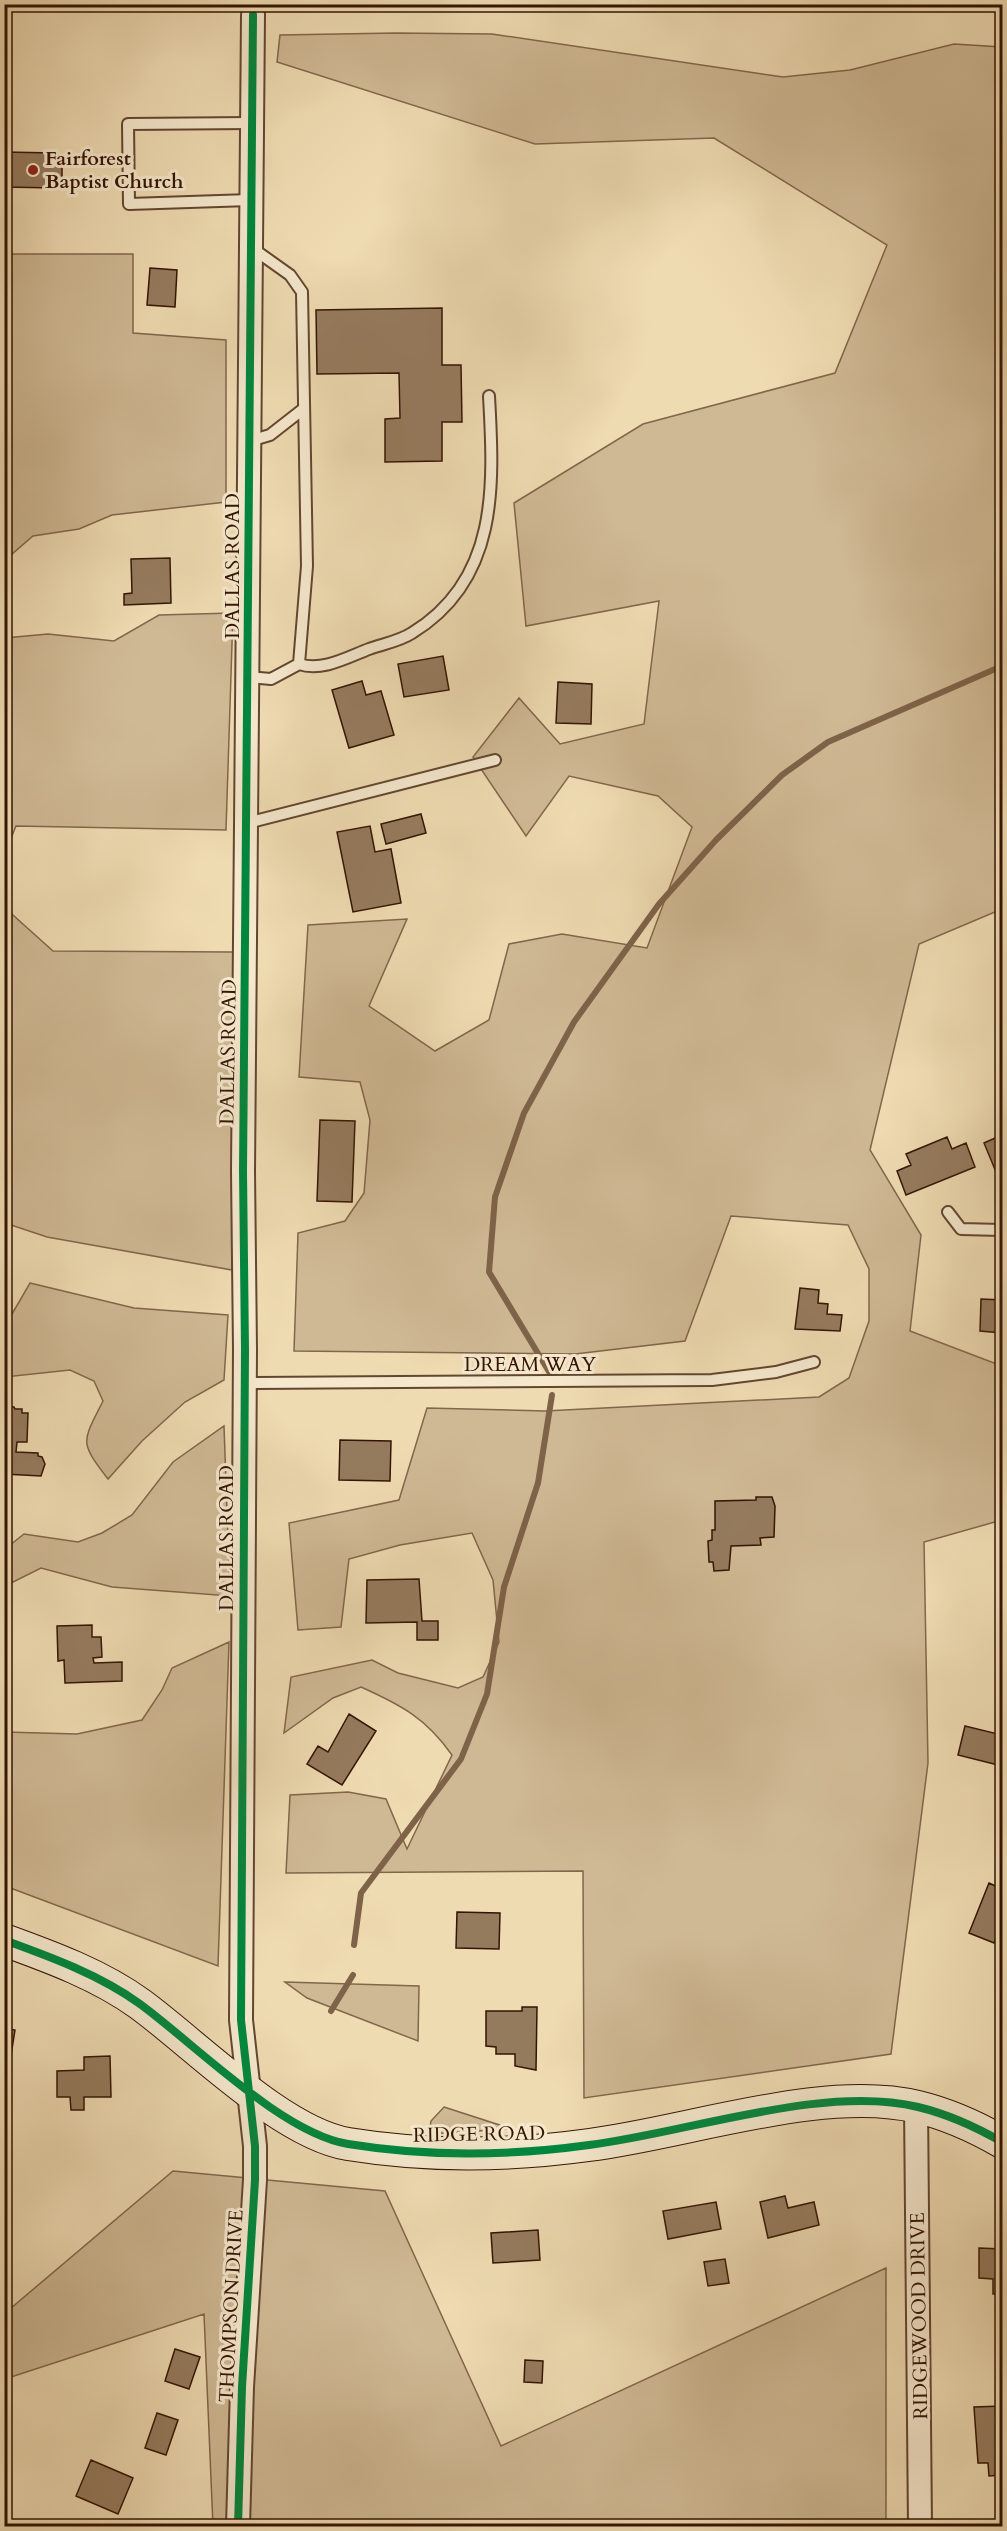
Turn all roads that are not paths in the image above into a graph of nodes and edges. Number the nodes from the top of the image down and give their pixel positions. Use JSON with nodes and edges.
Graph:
{"nodes":[{"id":1,"x":253,"y":8,"type":"edge"},
{"id":2,"x":251,"y":123,"type":"junction"},
{"id":3,"x":250,"y":200,"type":"junction"},
{"id":4,"x":249,"y":246,"type":"junction"},
{"id":5,"x":489,"y":396,"type":"dead end"},
{"id":6,"x":302,"y":410,"type":"junction"},
{"id":7,"x":250,"y":441,"type":"junction"},
{"id":8,"x":299,"y":664,"type":"junction"},
{"id":9,"x":248,"y":676,"type":"junction"},
{"id":10,"x":495,"y":760,"type":"dead end"},
{"id":11,"x":247,"y":823,"type":"junction"},
{"id":12,"x":948,"y":1212,"type":"dead end"},
{"id":13,"x":1002,"y":1230,"type":"edge"},
{"id":14,"x":814,"y":1362,"type":"dead end"},
{"id":15,"x":244,"y":1383,"type":"junction"},
{"id":16,"x":4,"y":1940,"type":"edge"},
{"id":17,"x":247,"y":2089,"type":"junction"},
{"id":18,"x":916,"y":2106,"type":"junction"},
{"id":19,"x":1002,"y":2142,"type":"edge"},
{"id":20,"x":238,"y":2526,"type":"edge"},
{"id":21,"x":920,"y":2526,"type":"edge"}],
"edges":[{"from":1,"to":2,"type":"street","name":"DALLAS ROAD"},
{"from":2,"to":3,"type":"street","name":"DALLAS ROAD"},
{"from":2,"to":3,"type":"lane"},
{"from":3,"to":4,"type":"street","name":"DALLAS ROAD"},
{"from":4,"to":6,"type":"lane"},
{"from":4,"to":7,"type":"street","name":"DALLAS ROAD"},
{"from":5,"to":8,"type":"lane"},
{"from":6,"to":7,"type":"lane"},
{"from":6,"to":8,"type":"lane"},
{"from":7,"to":9,"type":"street","name":"DALLAS ROAD"},
{"from":8,"to":9,"type":"lane"},
{"from":9,"to":11,"type":"street","name":"DALLAS ROAD"},
{"from":10,"to":11,"type":"lane"},
{"from":11,"to":15,"type":"street","name":"DALLAS ROAD"},
{"from":12,"to":13,"type":"lane"},
{"from":14,"to":15,"type":"lane","name":"DREAM WAY"},
{"from":15,"to":17,"type":"street","name":"DALLAS ROAD"},
{"from":16,"to":17,"type":"street","name":"RIDGE ROAD"},
{"from":17,"to":18,"type":"street","name":"RIDGE ROAD"},
{"from":17,"to":20,"type":"street","name":"THOMPSON DRIVE"},
{"from":18,"to":19,"type":"street","name":"RIDGE ROAD"},
{"from":18,"to":21,"type":"street","name":"RIDGEWOOD DRIVE"}]}
